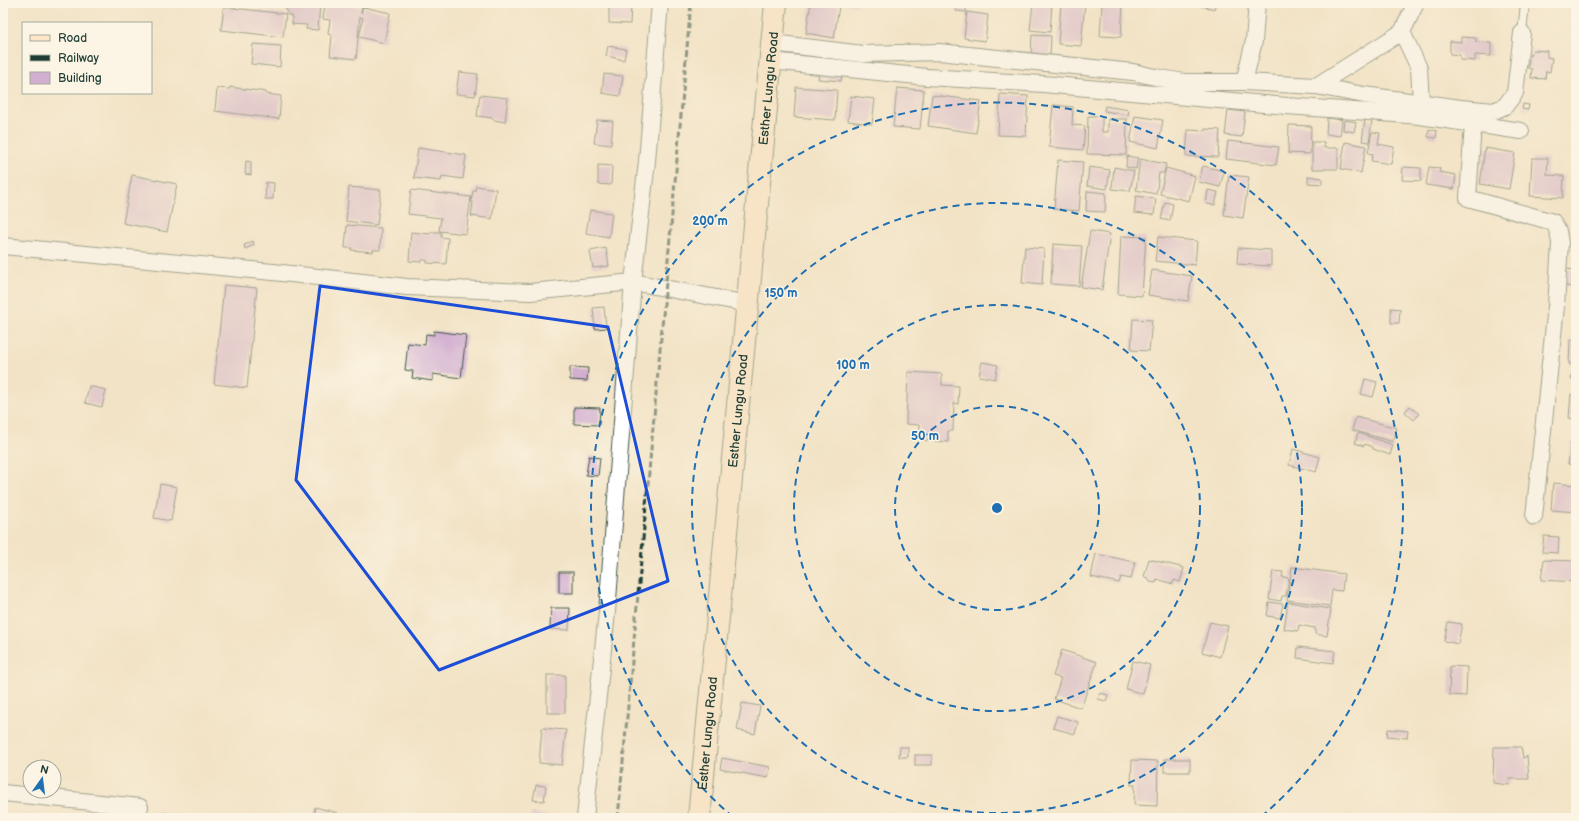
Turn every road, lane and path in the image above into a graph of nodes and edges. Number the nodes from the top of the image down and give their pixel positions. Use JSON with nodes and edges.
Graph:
{"nodes":[{"id":1,"x":660,"y":3,"type":"edge"},
{"id":2,"x":776,"y":3,"type":"edge"},
{"id":3,"x":1257,"y":3,"type":"edge"},
{"id":4,"x":1416,"y":3,"type":"edge"},
{"id":5,"x":1525,"y":3,"type":"edge"},
{"id":6,"x":1402,"y":32,"type":"junction"},
{"id":7,"x":1522,"y":33,"type":"joint"},
{"id":8,"x":771,"y":52,"type":"junction"},
{"id":9,"x":1244,"y":82,"type":"junction"},
{"id":10,"x":1316,"y":86,"type":"junction"},
{"id":11,"x":1421,"y":102,"type":"junction"},
{"id":12,"x":1473,"y":124,"type":"junction"},
{"id":13,"x":1521,"y":131,"type":"dead end"},
{"id":14,"x":3,"y":246,"type":"edge"},
{"id":15,"x":633,"y":282,"type":"junction"},
{"id":16,"x":748,"y":304,"type":"junction"},
{"id":17,"x":1534,"y":517,"type":"dead end"},
{"id":18,"x":3,"y":793,"type":"edge"},
{"id":19,"x":140,"y":807,"type":"dead end"},
{"id":20,"x":585,"y":818,"type":"edge"},
{"id":21,"x":699,"y":818,"type":"edge"}],
"edges":[{"from":1,"to":15,"type":"street"},
{"from":2,"to":8,"type":"street","name":"Esther Lungu Road"},
{"from":3,"to":9,"type":"street"},
{"from":4,"to":6,"type":"street"},
{"from":5,"to":7,"type":"lane"},
{"from":6,"to":10,"type":"street"},
{"from":6,"to":11,"type":"street"},
{"from":7,"to":11,"type":"street"},
{"from":8,"to":9,"type":"street"},
{"from":8,"to":12,"type":"street"},
{"from":8,"to":16,"type":"street","name":"Esther Lungu Road"},
{"from":9,"to":10,"type":"street"},
{"from":10,"to":11,"type":"street"},
{"from":12,"to":13,"type":"street"},
{"from":12,"to":17,"type":"street"},
{"from":14,"to":15,"type":"street"},
{"from":15,"to":16,"type":"street"},
{"from":15,"to":20,"type":"street"},
{"from":16,"to":21,"type":"street","name":"Esther Lungu Road"},
{"from":18,"to":19,"type":"street"}]}
